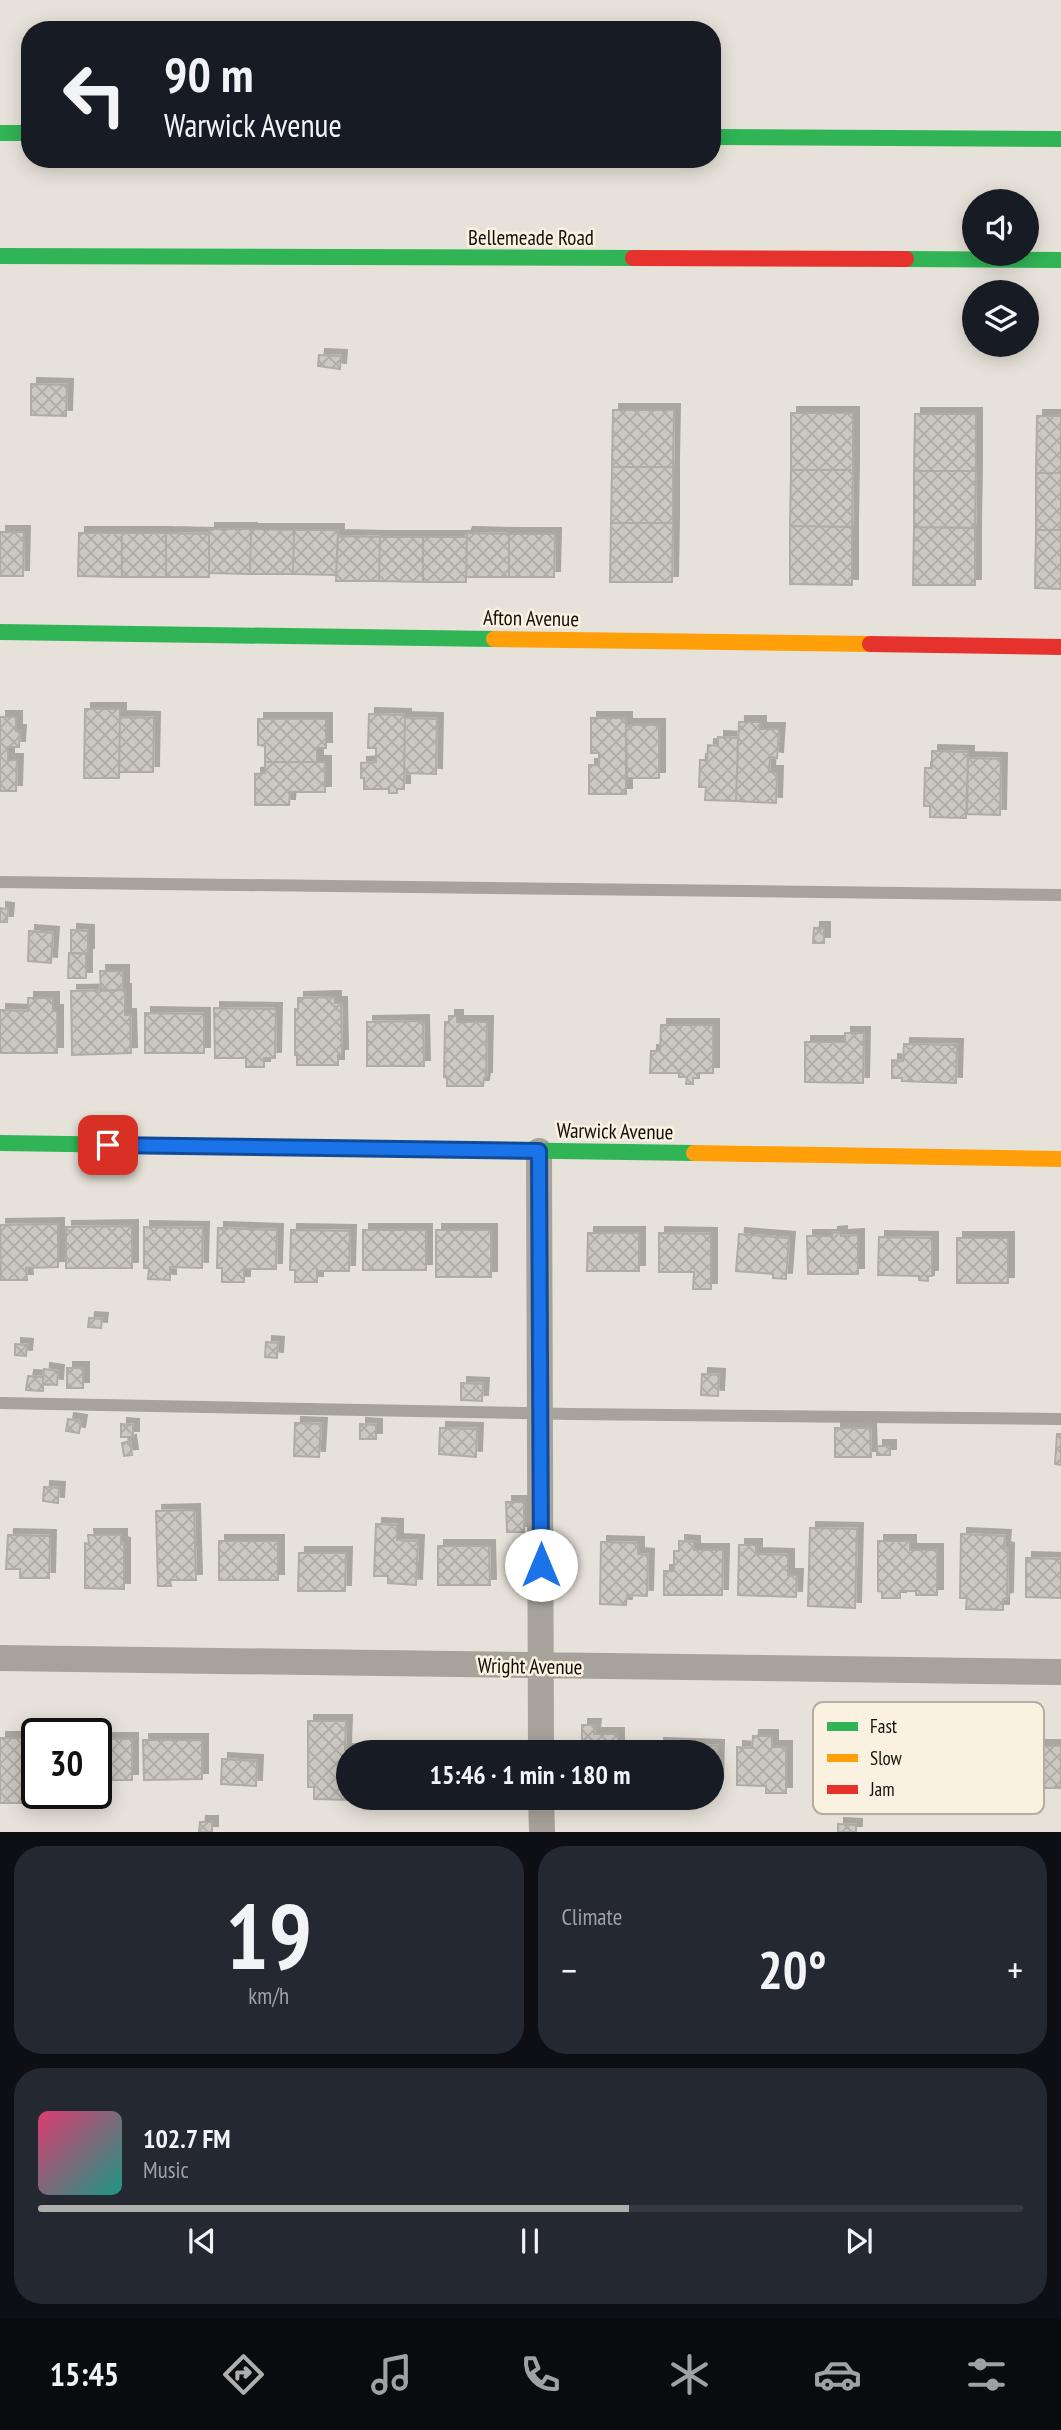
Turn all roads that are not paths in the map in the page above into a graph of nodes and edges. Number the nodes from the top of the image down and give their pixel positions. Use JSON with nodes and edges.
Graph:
{"nodes":[{"id":1,"x":0,"y":133,"type":"edge"},
{"id":2,"x":21,"y":133,"type":"edge"},
{"id":3,"x":721,"y":137,"type":"edge"},
{"id":4,"x":1061,"y":139,"type":"edge"},
{"id":5,"x":0,"y":256,"type":"edge"},
{"id":6,"x":1061,"y":260,"type":"edge"},
{"id":7,"x":0,"y":632,"type":"edge"},
{"id":8,"x":1061,"y":647,"type":"edge"},
{"id":9,"x":0,"y":882,"type":"edge"},
{"id":10,"x":1061,"y":895,"type":"edge"},
{"id":11,"x":0,"y":1143,"type":"edge"},
{"id":12,"x":539,"y":1151,"type":"junction"},
{"id":13,"x":1061,"y":1159,"type":"edge"},
{"id":14,"x":0,"y":1403,"type":"edge"},
{"id":15,"x":540,"y":1413,"type":"junction"},
{"id":16,"x":1061,"y":1419,"type":"edge"},
{"id":17,"x":0,"y":1658,"type":"edge"},
{"id":18,"x":541,"y":1666,"type":"junction"},
{"id":19,"x":1061,"y":1672,"type":"edge"},
{"id":20,"x":541,"y":1740,"type":"edge"},
{"id":21,"x":541,"y":1810,"type":"edge"},
{"id":22,"x":542,"y":1832,"type":"edge"}],
"edges":[{"from":1,"to":2,"type":"street"},
{"from":3,"to":4,"type":"street"},
{"from":5,"to":6,"type":"street","name":"Bellemeade Road"},
{"from":7,"to":8,"type":"street","name":"Afton Avenue"},
{"from":9,"to":10,"type":"lane"},
{"from":11,"to":12,"type":"street","name":"Warwick Avenue"},
{"from":12,"to":13,"type":"street","name":"Warwick Avenue"},
{"from":12,"to":15,"type":"street"},
{"from":14,"to":15,"type":"lane"},
{"from":15,"to":16,"type":"lane"},
{"from":15,"to":18,"type":"street"},
{"from":17,"to":18,"type":"street","name":"Wright Avenue"},
{"from":18,"to":19,"type":"street","name":"Wright Avenue"},
{"from":18,"to":20,"type":"street"},
{"from":21,"to":22,"type":"street"}]}
